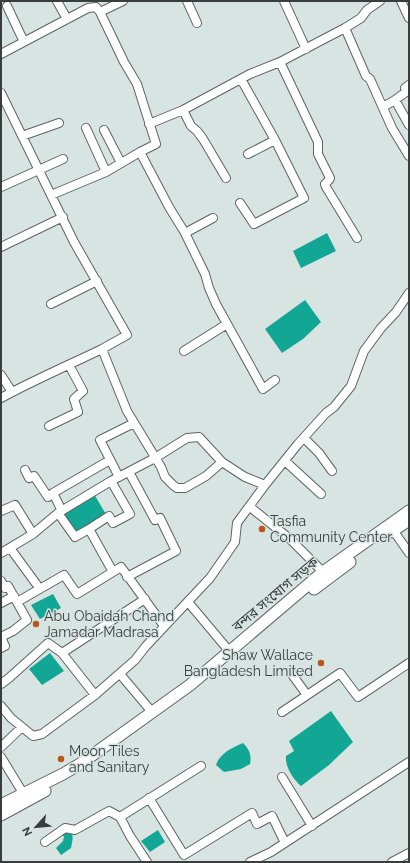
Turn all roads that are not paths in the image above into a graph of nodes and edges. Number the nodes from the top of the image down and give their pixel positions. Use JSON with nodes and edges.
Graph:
{"nodes":[{"id":1,"x":57,"y":1,"type":"edge"},
{"id":2,"x":123,"y":1,"type":"edge"},
{"id":3,"x":187,"y":1,"type":"edge"},
{"id":4,"x":284,"y":1,"type":"edge"},
{"id":5,"x":380,"y":1,"type":"edge"},
{"id":6,"x":401,"y":1,"type":"edge"},
{"id":7,"x":110,"y":3,"type":"edge"},
{"id":8,"x":7,"y":6,"type":"dead end"},
{"id":9,"x":100,"y":12,"type":"junction"},
{"id":10,"x":409,"y":18,"type":"edge"},
{"id":11,"x":67,"y":19,"type":"junction"},
{"id":12,"x":197,"y":23,"type":"dead end"},
{"id":13,"x":345,"y":28,"type":"junction"},
{"id":14,"x":24,"y":42,"type":"junction"},
{"id":15,"x":306,"y":49,"type":"junction"},
{"id":16,"x":1,"y":54,"type":"edge"},
{"id":17,"x":280,"y":62,"type":"junction"},
{"id":18,"x":241,"y":78,"type":"junction"},
{"id":19,"x":409,"y":85,"type":"edge"},
{"id":20,"x":1,"y":93,"type":"edge"},
{"id":21,"x":395,"y":100,"type":"junction"},
{"id":22,"x":383,"y":107,"type":"junction"},
{"id":23,"x":183,"y":110,"type":"junction"},
{"id":24,"x":59,"y":123,"type":"dead end"},
{"id":25,"x":149,"y":124,"type":"junction"},
{"id":26,"x":409,"y":125,"type":"edge"},
{"id":27,"x":86,"y":128,"type":"dead end"},
{"id":28,"x":104,"y":130,"type":"dead end"},
{"id":29,"x":22,"y":136,"type":"junction"},
{"id":30,"x":275,"y":140,"type":"junction"},
{"id":31,"x":140,"y":152,"type":"junction"},
{"id":32,"x":248,"y":154,"type":"dead end"},
{"id":33,"x":409,"y":156,"type":"edge"},
{"id":34,"x":63,"y":159,"type":"dead end"},
{"id":35,"x":121,"y":163,"type":"junction"},
{"id":36,"x":38,"y":170,"type":"junction"},
{"id":37,"x":106,"y":172,"type":"junction"},
{"id":38,"x":226,"y":178,"type":"dead end"},
{"id":39,"x":1,"y":187,"type":"edge"},
{"id":40,"x":51,"y":195,"type":"junction"},
{"id":41,"x":240,"y":203,"type":"dead end"},
{"id":42,"x":63,"y":217,"type":"junction"},
{"id":43,"x":213,"y":218,"type":"dead end"},
{"id":44,"x":185,"y":233,"type":"junction"},
{"id":45,"x":357,"y":238,"type":"dead end"},
{"id":46,"x":1,"y":247,"type":"edge"},
{"id":47,"x":96,"y":281,"type":"junction"},
{"id":48,"x":409,"y":295,"type":"edge"},
{"id":49,"x":51,"y":304,"type":"dead end"},
{"id":50,"x":227,"y":324,"type":"junction"},
{"id":51,"x":102,"y":349,"type":"junction"},
{"id":52,"x":184,"y":351,"type":"dead end"},
{"id":53,"x":68,"y":365,"type":"junction"},
{"id":54,"x":1,"y":375,"type":"edge"},
{"id":55,"x":275,"y":380,"type":"dead end"},
{"id":56,"x":12,"y":392,"type":"junction"},
{"id":57,"x":1,"y":398,"type":"edge"},
{"id":58,"x":134,"y":423,"type":"junction"},
{"id":59,"x":49,"y":426,"type":"dead end"},
{"id":60,"x":304,"y":438,"type":"junction"},
{"id":61,"x":155,"y":458,"type":"junction"},
{"id":62,"x":110,"y":460,"type":"junction"},
{"id":63,"x":284,"y":461,"type":"junction"},
{"id":64,"x":222,"y":462,"type":"junction"},
{"id":65,"x":25,"y":470,"type":"dead end"},
{"id":66,"x":332,"y":471,"type":"dead end"},
{"id":67,"x":129,"y":472,"type":"junction"},
{"id":68,"x":119,"y":477,"type":"junction"},
{"id":69,"x":111,"y":481,"type":"junction"},
{"id":70,"x":265,"y":485,"type":"junction"},
{"id":71,"x":54,"y":493,"type":"junction"},
{"id":72,"x":321,"y":494,"type":"dead end"},
{"id":73,"x":250,"y":507,"type":"junction"},
{"id":74,"x":409,"y":510,"type":"edge"},
{"id":75,"x":1,"y":511,"type":"edge"},
{"id":76,"x":60,"y":512,"type":"junction"},
{"id":77,"x":409,"y":520,"type":"edge"},
{"id":78,"x":89,"y":529,"type":"junction"},
{"id":79,"x":393,"y":530,"type":"junction"},
{"id":80,"x":33,"y":534,"type":"junction"},
{"id":81,"x":10,"y":548,"type":"junction"},
{"id":82,"x":1,"y":553,"type":"edge"},
{"id":83,"x":409,"y":553,"type":"edge"},
{"id":84,"x":113,"y":572,"type":"junction"},
{"id":85,"x":323,"y":572,"type":"junction"},
{"id":86,"x":127,"y":577,"type":"junction"},
{"id":87,"x":1,"y":581,"type":"edge"},
{"id":88,"x":40,"y":589,"type":"junction"},
{"id":89,"x":15,"y":599,"type":"junction"},
{"id":90,"x":145,"y":599,"type":"junction"},
{"id":91,"x":188,"y":602,"type":"junction"},
{"id":92,"x":1,"y":603,"type":"edge"},
{"id":93,"x":164,"y":626,"type":"junction"},
{"id":94,"x":1,"y":648,"type":"edge"},
{"id":95,"x":230,"y":652,"type":"junction"},
{"id":96,"x":62,"y":653,"type":"junction"},
{"id":97,"x":409,"y":663,"type":"edge"},
{"id":98,"x":291,"y":673,"type":"dead end"},
{"id":99,"x":120,"y":674,"type":"junction"},
{"id":100,"x":1,"y":684,"type":"edge"},
{"id":101,"x":95,"y":695,"type":"junction"},
{"id":102,"x":307,"y":695,"type":"junction"},
{"id":103,"x":1,"y":706,"type":"edge"},
{"id":104,"x":152,"y":712,"type":"junction"},
{"id":105,"x":282,"y":712,"type":"dead end"},
{"id":106,"x":22,"y":728,"type":"junction"},
{"id":107,"x":1,"y":747,"type":"edge"},
{"id":108,"x":1,"y":757,"type":"edge"},
{"id":109,"x":409,"y":762,"type":"edge"},
{"id":110,"x":201,"y":766,"type":"dead end"},
{"id":111,"x":282,"y":777,"type":"dead end"},
{"id":112,"x":23,"y":793,"type":"junction"},
{"id":113,"x":150,"y":798,"type":"junction"},
{"id":114,"x":1,"y":805,"type":"edge"},
{"id":115,"x":1,"y":815,"type":"edge"},
{"id":116,"x":120,"y":817,"type":"junction"},
{"id":117,"x":312,"y":826,"type":"junction"},
{"id":118,"x":46,"y":842,"type":"dead end"},
{"id":119,"x":285,"y":843,"type":"junction"},
{"id":120,"x":409,"y":852,"type":"edge"},
{"id":121,"x":147,"y":862,"type":"edge"},
{"id":122,"x":250,"y":862,"type":"edge"},
{"id":123,"x":392,"y":862,"type":"edge"}],
"edges":[{"from":1,"to":11,"type":"street"},
{"from":2,"to":7,"type":"street"},
{"from":3,"to":12,"type":"street"},
{"from":4,"to":15,"type":"street"},
{"from":5,"to":13,"type":"street"},
{"from":6,"to":10,"type":"street"},
{"from":7,"to":9,"type":"street"},
{"from":8,"to":14,"type":"street"},
{"from":9,"to":11,"type":"street"},
{"from":9,"to":25,"type":"street"},
{"from":11,"to":14,"type":"street"},
{"from":13,"to":15,"type":"street"},
{"from":13,"to":22,"type":"street"},
{"from":14,"to":16,"type":"street"},
{"from":15,"to":17,"type":"street"},
{"from":17,"to":18,"type":"street"},
{"from":17,"to":45,"type":"street"},
{"from":18,"to":23,"type":"street"},
{"from":18,"to":30,"type":"street"},
{"from":19,"to":21,"type":"street"},
{"from":20,"to":29,"type":"street"},
{"from":21,"to":22,"type":"street"},
{"from":21,"to":26,"type":"street"},
{"from":22,"to":33,"type":"street"},
{"from":23,"to":25,"type":"street"},
{"from":23,"to":38,"type":"street"},
{"from":24,"to":29,"type":"street"},
{"from":25,"to":31,"type":"street"},
{"from":27,"to":37,"type":"street"},
{"from":28,"to":35,"type":"street"},
{"from":29,"to":36,"type":"street"},
{"from":30,"to":32,"type":"street"},
{"from":30,"to":41,"type":"street"},
{"from":31,"to":35,"type":"street"},
{"from":31,"to":44,"type":"street"},
{"from":34,"to":36,"type":"street"},
{"from":35,"to":37,"type":"street"},
{"from":36,"to":39,"type":"street"},
{"from":36,"to":40,"type":"street"},
{"from":37,"to":40,"type":"street"},
{"from":40,"to":42,"type":"street"},
{"from":42,"to":46,"type":"street"},
{"from":42,"to":47,"type":"street"},
{"from":43,"to":44,"type":"street"},
{"from":44,"to":50,"type":"street"},
{"from":47,"to":49,"type":"street"},
{"from":47,"to":51,"type":"street"},
{"from":48,"to":60,"type":"street"},
{"from":50,"to":52,"type":"street"},
{"from":50,"to":55,"type":"street"},
{"from":51,"to":53,"type":"street"},
{"from":51,"to":58,"type":"street"},
{"from":53,"to":56,"type":"street"},
{"from":53,"to":59,"type":"street"},
{"from":54,"to":56,"type":"street"},
{"from":56,"to":57,"type":"street"},
{"from":58,"to":61,"type":"street"},
{"from":58,"to":62,"type":"street"},
{"from":60,"to":63,"type":"street"},
{"from":60,"to":66,"type":"street"},
{"from":61,"to":64,"type":"street"},
{"from":61,"to":64,"type":"street"},
{"from":61,"to":67,"type":"street"},
{"from":62,"to":68,"type":"street"},
{"from":62,"to":71,"type":"street"},
{"from":63,"to":70,"type":"street"},
{"from":63,"to":72,"type":"street"},
{"from":64,"to":70,"type":"street"},
{"from":65,"to":71,"type":"street"},
{"from":67,"to":68,"type":"street"},
{"from":67,"to":86,"type":"street"},
{"from":68,"to":69,"type":"street"},
{"from":69,"to":76,"type":"street"},
{"from":69,"to":78,"type":"street"},
{"from":70,"to":73,"type":"street"},
{"from":71,"to":76,"type":"street"},
{"from":73,"to":85,"type":"street"},
{"from":73,"to":91,"type":"street"},
{"from":74,"to":85,"type":"highway","name":"বন্দর সংযোগ সড়ক"},
{"from":75,"to":80,"type":"street"},
{"from":76,"to":78,"type":"street"},
{"from":76,"to":80,"type":"street"},
{"from":77,"to":79,"type":"highway","name":"বন্দর সংযোগ সড়ক"},
{"from":78,"to":84,"type":"street"},
{"from":79,"to":83,"type":"street"},
{"from":79,"to":115,"type":"highway","name":"বন্দর সংযোগ সড়ক"},
{"from":80,"to":81,"type":"street"},
{"from":81,"to":82,"type":"street"},
{"from":81,"to":88,"type":"street"},
{"from":84,"to":86,"type":"street"},
{"from":84,"to":88,"type":"street"},
{"from":85,"to":95,"type":"highway","name":"বন্দর সংযোগ সড়ক"},
{"from":86,"to":90,"type":"street"},
{"from":87,"to":89,"type":"street"},
{"from":88,"to":89,"type":"street"},
{"from":89,"to":92,"type":"street"},
{"from":89,"to":94,"type":"street"},
{"from":90,"to":93,"type":"street"},
{"from":90,"to":96,"type":"street"},
{"from":91,"to":93,"type":"street"},
{"from":91,"to":95,"type":"street"},
{"from":93,"to":99,"type":"street"},
{"from":95,"to":104,"type":"highway","name":"বন্দর সংযোগ সড়ক"},
{"from":96,"to":100,"type":"street"},
{"from":96,"to":101,"type":"street"},
{"from":97,"to":102,"type":"street"},
{"from":98,"to":102,"type":"street"},
{"from":99,"to":101,"type":"street"},
{"from":99,"to":104,"type":"street"},
{"from":101,"to":106,"type":"street"},
{"from":102,"to":105,"type":"street"},
{"from":103,"to":106,"type":"street"},
{"from":104,"to":112,"type":"highway","name":"বন্দর সংযোগ সড়ক"},
{"from":106,"to":107,"type":"street"},
{"from":108,"to":112,"type":"street"},
{"from":109,"to":117,"type":"street"},
{"from":110,"to":113,"type":"street"},
{"from":111,"to":117,"type":"street"},
{"from":112,"to":114,"type":"highway","name":"বন্দর সংযোগ সড়ক"},
{"from":113,"to":116,"type":"street"},
{"from":113,"to":119,"type":"street"},
{"from":116,"to":118,"type":"street"},
{"from":116,"to":121,"type":"street"},
{"from":117,"to":119,"type":"street"},
{"from":119,"to":122,"type":"street"},
{"from":120,"to":123,"type":"street"}]}
